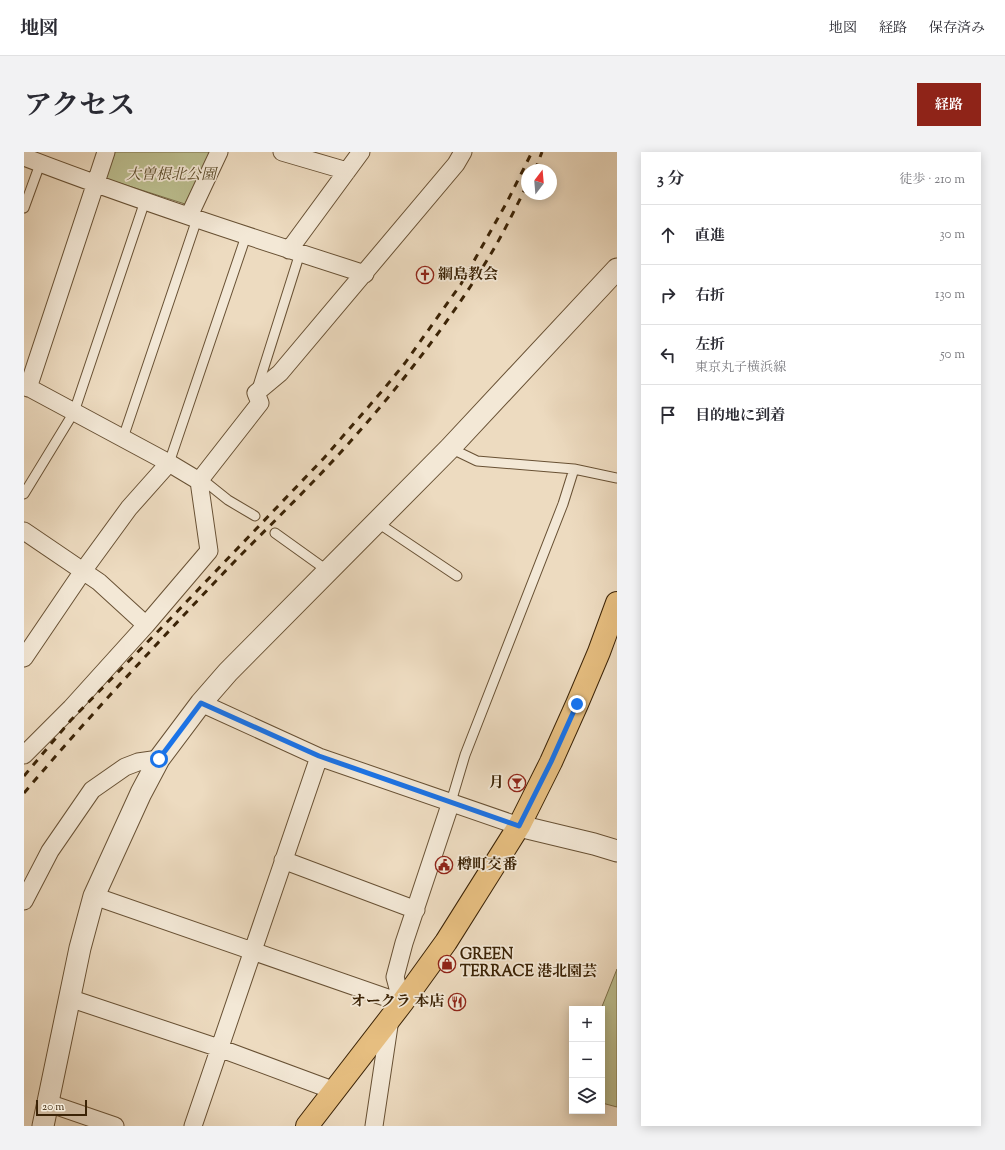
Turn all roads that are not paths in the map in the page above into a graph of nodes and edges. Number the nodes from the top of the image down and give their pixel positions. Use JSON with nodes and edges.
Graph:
{"nodes":[{"id":1,"x":106,"y":152,"type":"edge"},
{"id":2,"x":218,"y":152,"type":"edge"},
{"id":3,"x":282,"y":152,"type":"edge"},
{"id":4,"x":360,"y":152,"type":"edge"},
{"id":5,"x":463,"y":152,"type":"edge"},
{"id":6,"x":24,"y":157,"type":"edge"},
{"id":7,"x":40,"y":164,"type":"junction"},
{"id":8,"x":347,"y":171,"type":"junction"},
{"id":9,"x":96,"y":184,"type":"junction"},
{"id":10,"x":145,"y":201,"type":"junction"},
{"id":11,"x":24,"y":208,"type":"edge"},
{"id":12,"x":193,"y":217,"type":"junction"},
{"id":13,"x":246,"y":236,"type":"junction"},
{"id":14,"x":294,"y":251,"type":"junction"},
{"id":15,"x":617,"y":268,"type":"edge"},
{"id":16,"x":365,"y":274,"type":"junction"},
{"id":17,"x":26,"y":387,"type":"edge"},
{"id":18,"x":256,"y":393,"type":"junction"},
{"id":19,"x":74,"y":412,"type":"junction"},
{"id":20,"x":123,"y":438,"type":"junction"},
{"id":21,"x":450,"y":448,"type":"junction"},
{"id":22,"x":169,"y":463,"type":"junction"},
{"id":23,"x":574,"y":469,"type":"junction"},
{"id":24,"x":617,"y":478,"type":"edge"},
{"id":25,"x":199,"y":481,"type":"junction"},
{"id":26,"x":24,"y":494,"type":"edge"},
{"id":27,"x":255,"y":516,"type":"dead end"},
{"id":28,"x":378,"y":523,"type":"junction"},
{"id":29,"x":24,"y":531,"type":"edge"},
{"id":30,"x":275,"y":533,"type":"dead end"},
{"id":31,"x":83,"y":571,"type":"junction"},
{"id":32,"x":328,"y":572,"type":"junction"},
{"id":33,"x":457,"y":576,"type":"dead end"},
{"id":34,"x":617,"y":603,"type":"edge"},
{"id":35,"x":146,"y":625,"type":"junction"},
{"id":36,"x":24,"y":658,"type":"edge"},
{"id":37,"x":201,"y":703,"type":"junction"},
{"id":38,"x":24,"y":754,"type":"edge"},
{"id":39,"x":319,"y":756,"type":"junction"},
{"id":40,"x":159,"y":759,"type":"junction"},
{"id":41,"x":451,"y":802,"type":"junction"},
{"id":42,"x":519,"y":826,"type":"junction"},
{"id":43,"x":617,"y":851,"type":"edge"},
{"id":44,"x":283,"y":860,"type":"junction"},
{"id":45,"x":94,"y":896,"type":"junction"},
{"id":46,"x":24,"y":901,"type":"edge"},
{"id":47,"x":416,"y":910,"type":"junction"},
{"id":48,"x":252,"y":951,"type":"junction"},
{"id":49,"x":69,"y":998,"type":"junction"},
{"id":50,"x":396,"y":1010,"type":"junction"},
{"id":51,"x":219,"y":1048,"type":"junction"},
{"id":52,"x":335,"y":1091,"type":"junction"},
{"id":53,"x":48,"y":1103,"type":"junction"},
{"id":54,"x":43,"y":1126,"type":"edge"},
{"id":55,"x":115,"y":1126,"type":"edge"},
{"id":56,"x":192,"y":1126,"type":"edge"},
{"id":57,"x":307,"y":1126,"type":"edge"},
{"id":58,"x":374,"y":1126,"type":"edge"}],
"edges":[{"from":1,"to":9,"type":"street"},
{"from":2,"to":12,"type":"street"},
{"from":3,"to":8,"type":"street"},
{"from":4,"to":8,"type":"street"},
{"from":5,"to":16,"type":"street"},
{"from":6,"to":7,"type":"street"},
{"from":7,"to":9,"type":"street"},
{"from":7,"to":11,"type":"lane"},
{"from":8,"to":14,"type":"street"},
{"from":9,"to":10,"type":"street"},
{"from":9,"to":17,"type":"street"},
{"from":10,"to":12,"type":"street"},
{"from":10,"to":19,"type":"lane"},
{"from":12,"to":13,"type":"street"},
{"from":12,"to":20,"type":"lane"},
{"from":13,"to":14,"type":"street"},
{"from":13,"to":22,"type":"lane"},
{"from":14,"to":16,"type":"street"},
{"from":14,"to":18,"type":"lane"},
{"from":15,"to":21,"type":"street"},
{"from":16,"to":18,"type":"street"},
{"from":17,"to":19,"type":"street"},
{"from":18,"to":25,"type":"street"},
{"from":19,"to":20,"type":"street"},
{"from":19,"to":26,"type":"lane"},
{"from":20,"to":22,"type":"street"},
{"from":21,"to":23,"type":"lane"},
{"from":21,"to":28,"type":"street"},
{"from":22,"to":25,"type":"street"},
{"from":22,"to":31,"type":"street"},
{"from":23,"to":24,"type":"lane"},
{"from":23,"to":41,"type":"lane"},
{"from":25,"to":27,"type":"lane"},
{"from":25,"to":35,"type":"street"},
{"from":28,"to":32,"type":"street"},
{"from":28,"to":33,"type":"lane"},
{"from":29,"to":31,"type":"street"},
{"from":30,"to":32,"type":"lane"},
{"from":31,"to":35,"type":"street"},
{"from":31,"to":36,"type":"street"},
{"from":32,"to":37,"type":"street"},
{"from":34,"to":42,"type":"main road"},
{"from":35,"to":38,"type":"street"},
{"from":37,"to":39,"type":"street"},
{"from":37,"to":40,"type":"street"},
{"from":39,"to":41,"type":"street"},
{"from":39,"to":44,"type":"street"},
{"from":40,"to":45,"type":"street"},
{"from":40,"to":46,"type":"street"},
{"from":41,"to":42,"type":"street"},
{"from":41,"to":47,"type":"street"},
{"from":42,"to":43,"type":"street"},
{"from":42,"to":50,"type":"main road"},
{"from":44,"to":47,"type":"street"},
{"from":44,"to":48,"type":"street"},
{"from":45,"to":48,"type":"street"},
{"from":45,"to":49,"type":"street"},
{"from":47,"to":50,"type":"street"},
{"from":48,"to":50,"type":"street"},
{"from":48,"to":51,"type":"street"},
{"from":49,"to":51,"type":"street"},
{"from":49,"to":53,"type":"street"},
{"from":50,"to":52,"type":"main road"},
{"from":50,"to":58,"type":"street"},
{"from":51,"to":52,"type":"street"},
{"from":51,"to":56,"type":"street"},
{"from":52,"to":57,"type":"main road"},
{"from":53,"to":54,"type":"street"},
{"from":53,"to":55,"type":"street"}]}
